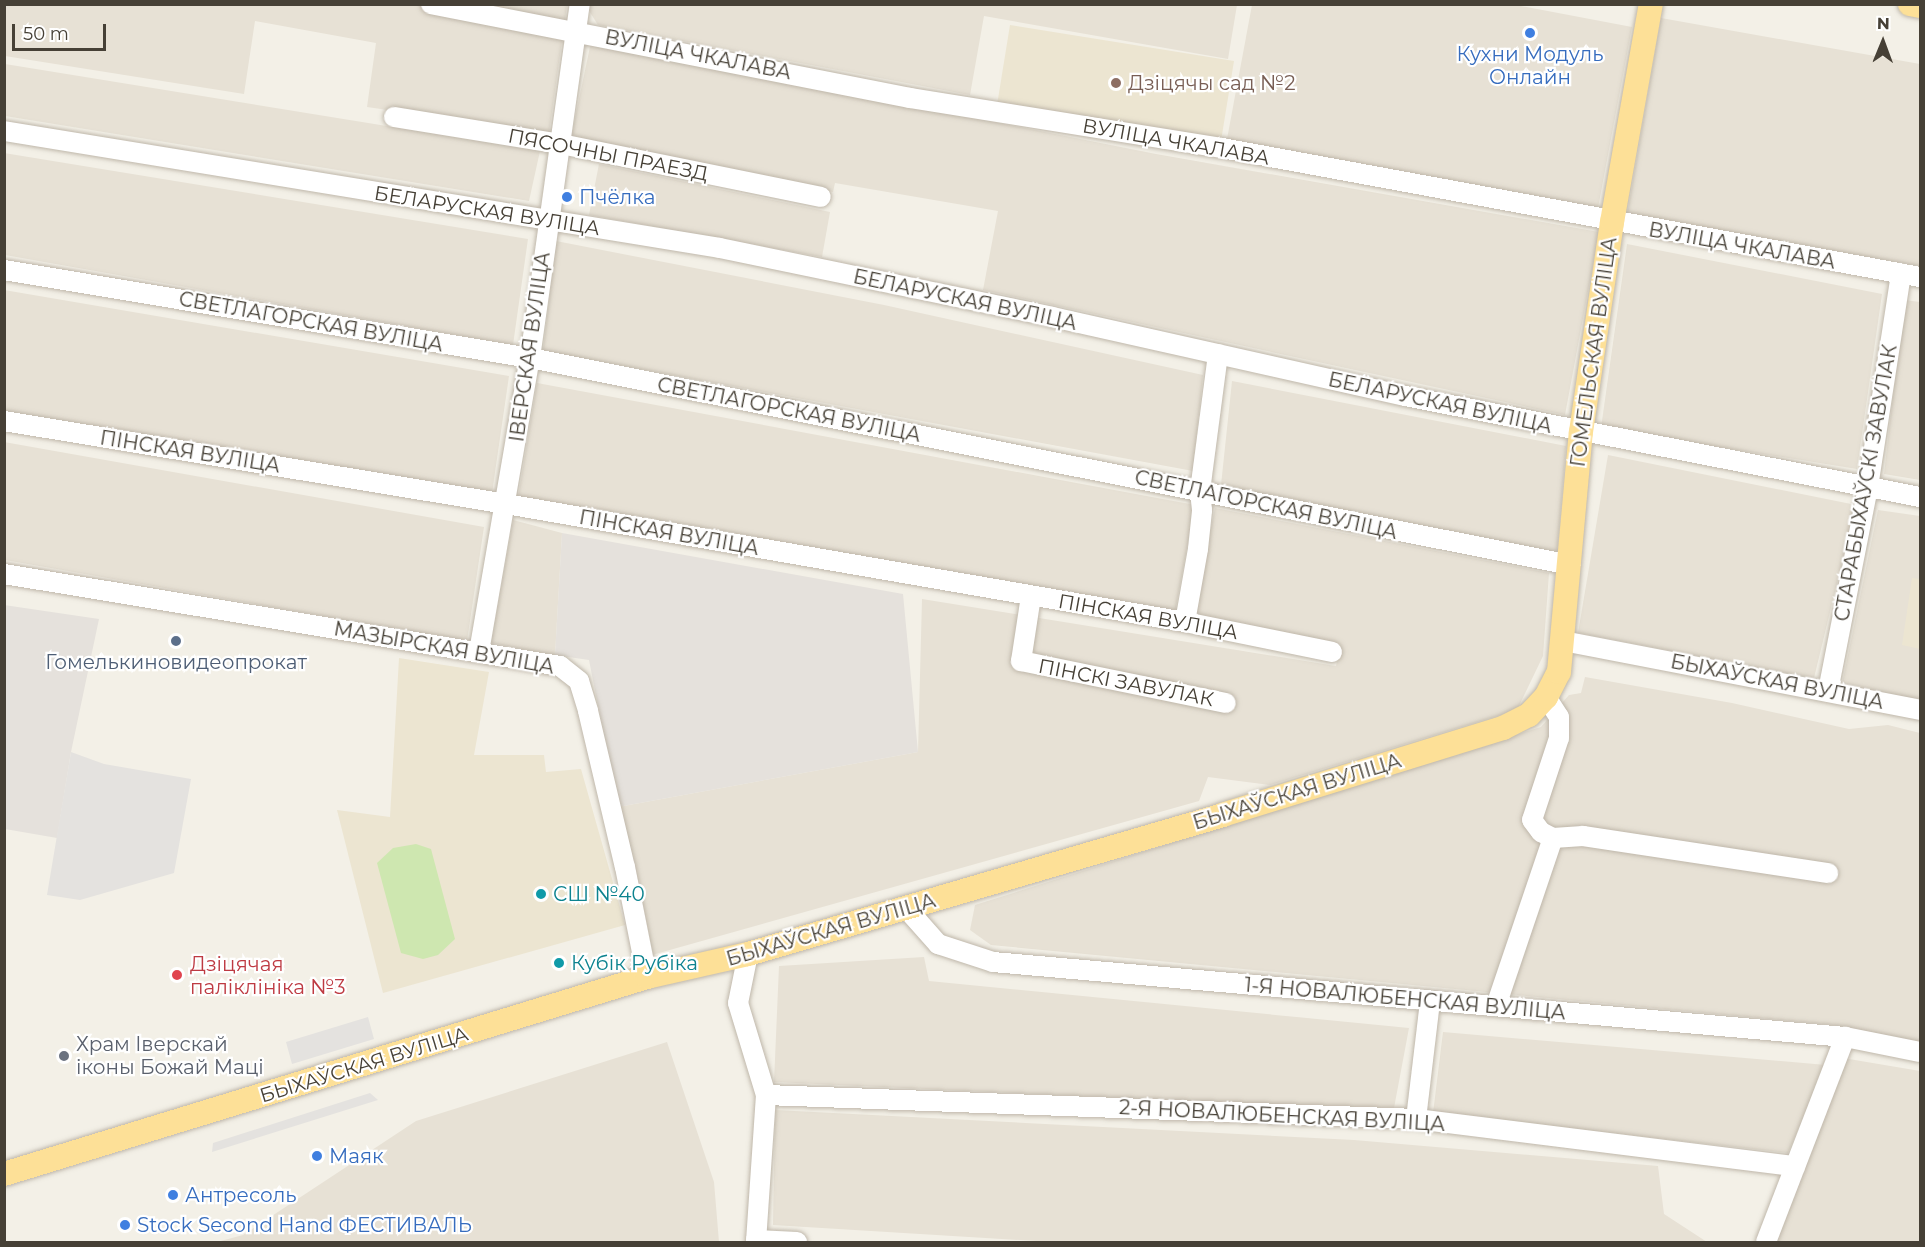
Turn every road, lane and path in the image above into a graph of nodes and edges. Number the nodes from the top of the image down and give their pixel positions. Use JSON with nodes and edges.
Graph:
{"nodes":[{"id":1,"x":431,"y":4,"type":"edge"},
{"id":2,"x":580,"y":4,"type":"edge"},
{"id":3,"x":1651,"y":4,"type":"edge"},
{"id":4,"x":1910,"y":4,"type":"edge"},
{"id":5,"x":1920,"y":6,"type":"edge"},
{"id":6,"x":578,"y":32,"type":"junction"},
{"id":7,"x":394,"y":117,"type":"dead end"},
{"id":8,"x":4,"y":131,"type":"edge"},
{"id":9,"x":561,"y":144,"type":"junction"},
{"id":10,"x":821,"y":197,"type":"dead end"},
{"id":11,"x":548,"y":222,"type":"junction"},
{"id":12,"x":1612,"y":222,"type":"junction"},
{"id":13,"x":4,"y":270,"type":"edge"},
{"id":14,"x":1901,"y":274,"type":"junction"},
{"id":15,"x":1920,"y":277,"type":"edge"},
{"id":16,"x":1218,"y":354,"type":"junction"},
{"id":17,"x":530,"y":358,"type":"junction"},
{"id":18,"x":4,"y":421,"type":"edge"},
{"id":19,"x":1581,"y":432,"type":"junction"},
{"id":20,"x":1868,"y":487,"type":"junction"},
{"id":21,"x":1200,"y":491,"type":"junction"},
{"id":22,"x":1920,"y":497,"type":"edge"},
{"id":23,"x":506,"y":504,"type":"junction"},
{"id":24,"x":1570,"y":566,"type":"junction"},
{"id":25,"x":4,"y":574,"type":"edge"},
{"id":26,"x":1031,"y":596,"type":"junction"},
{"id":27,"x":1185,"y":622,"type":"junction"},
{"id":28,"x":1563,"y":641,"type":"junction"},
{"id":29,"x":1332,"y":651,"type":"dead end"},
{"id":30,"x":479,"y":652,"type":"junction"},
{"id":31,"x":1828,"y":691,"type":"junction"},
{"id":32,"x":1546,"y":698,"type":"junction"},
{"id":33,"x":1226,"y":703,"type":"dead end"},
{"id":34,"x":1920,"y":710,"type":"edge"},
{"id":35,"x":1553,"y":838,"type":"junction"},
{"id":36,"x":1828,"y":873,"type":"dead end"},
{"id":37,"x":907,"y":909,"type":"junction"},
{"id":38,"x":747,"y":954,"type":"junction"},
{"id":39,"x":647,"y":977,"type":"junction"},
{"id":40,"x":1430,"y":1002,"type":"junction"},
{"id":41,"x":1496,"y":1006,"type":"junction"},
{"id":42,"x":1845,"y":1037,"type":"junction"},
{"id":43,"x":1920,"y":1052,"type":"edge"},
{"id":44,"x":766,"y":1095,"type":"junction"},
{"id":45,"x":1416,"y":1119,"type":"junction"},
{"id":46,"x":1795,"y":1166,"type":"junction"},
{"id":47,"x":4,"y":1174,"type":"edge"},
{"id":48,"x":756,"y":1241,"type":"edge"},
{"id":49,"x":797,"y":1242,"type":"edge"},
{"id":50,"x":1766,"y":1242,"type":"edge"}],
"edges":[{"from":1,"to":6,"type":"street","name":"ВУЛІЦА ЧКАЛАВА"},
{"from":2,"to":6,"type":"street","name":"ІВЕРСКАЯ ВУЛІЦА"},
{"from":3,"to":12,"type":"main road","name":"ГОМЕЛЬСКАЯ ВУЛІЦА"},
{"from":4,"to":5,"type":"main road"},
{"from":6,"to":9,"type":"street","name":"ІВЕРСКАЯ ВУЛІЦА"},
{"from":6,"to":12,"type":"street","name":"ВУЛІЦА ЧКАЛАВА"},
{"from":7,"to":9,"type":"street","name":"ПЯСОЧНЫ ПРАЕЗД"},
{"from":8,"to":11,"type":"street","name":"БЕЛАРУСКАЯ ВУЛІЦА"},
{"from":9,"to":10,"type":"street","name":"ПЯСОЧНЫ ПРАЕЗД"},
{"from":9,"to":11,"type":"street","name":"ІВЕРСКАЯ ВУЛІЦА"},
{"from":11,"to":16,"type":"street","name":"БЕЛАРУСКАЯ ВУЛІЦА"},
{"from":11,"to":17,"type":"street","name":"ІВЕРСКАЯ ВУЛІЦА"},
{"from":12,"to":14,"type":"street","name":"ВУЛІЦА ЧКАЛАВА"},
{"from":12,"to":19,"type":"main road","name":"ГОМЕЛЬСКАЯ ВУЛІЦА"},
{"from":13,"to":17,"type":"street","name":"СВЕТЛАГОРСКАЯ ВУЛІЦА"},
{"from":14,"to":15,"type":"street","name":"ВУЛІЦА ЧКАЛАВА"},
{"from":14,"to":20,"type":"street","name":"СТАРАБЫХАЎСКІ ЗАВУЛАК"},
{"from":16,"to":19,"type":"street","name":"БЕЛАРУСКАЯ ВУЛІЦА"},
{"from":16,"to":21,"type":"street"},
{"from":17,"to":21,"type":"street","name":"СВЕТЛАГОРСКАЯ ВУЛІЦА"},
{"from":17,"to":23,"type":"street","name":"ІВЕРСКАЯ ВУЛІЦА"},
{"from":18,"to":23,"type":"street","name":"ПІНСКАЯ ВУЛІЦА"},
{"from":19,"to":20,"type":"street","name":"БЕЛАРУСКАЯ ВУЛІЦА"},
{"from":19,"to":24,"type":"main road","name":"ГОМЕЛЬСКАЯ ВУЛІЦА"},
{"from":20,"to":22,"type":"street","name":"БЕЛАРУСКАЯ ВУЛІЦА"},
{"from":20,"to":31,"type":"street","name":"СТАРАБЫХАЎСКІ ЗАВУЛАК"},
{"from":21,"to":24,"type":"street","name":"СВЕТЛАГОРСКАЯ ВУЛІЦА"},
{"from":21,"to":27,"type":"street"},
{"from":23,"to":26,"type":"street","name":"ПІНСКАЯ ВУЛІЦА"},
{"from":23,"to":30,"type":"street","name":"ІВЕРСКАЯ ВУЛІЦА"},
{"from":24,"to":28,"type":"main road","name":"ГОМЕЛЬСКАЯ ВУЛІЦА"},
{"from":25,"to":30,"type":"street","name":"МАЗЫРСКАЯ ВУЛІЦА"},
{"from":26,"to":27,"type":"street","name":"ПІНСКАЯ ВУЛІЦА"},
{"from":26,"to":33,"type":"street","name":"ПІНСКІ ЗАВУЛАК"},
{"from":27,"to":29,"type":"street","name":"ПІНСКАЯ ВУЛІЦА"},
{"from":28,"to":31,"type":"street","name":"БЫХАЎСКАЯ ВУЛІЦА"},
{"from":28,"to":32,"type":"main road","name":"ГОМЕЛЬСКАЯ ВУЛІЦА"},
{"from":30,"to":39,"type":"street","name":"МАЗЫРСКАЯ ВУЛІЦА"},
{"from":31,"to":34,"type":"street","name":"БЫХАЎСКАЯ ВУЛІЦА"},
{"from":32,"to":35,"type":"street"},
{"from":32,"to":37,"type":"main road","name":"БЫХАЎСКАЯ ВУЛІЦА"},
{"from":35,"to":36,"type":"street"},
{"from":35,"to":41,"type":"street"},
{"from":37,"to":38,"type":"main road","name":"БЫХАЎСКАЯ ВУЛІЦА"},
{"from":37,"to":40,"type":"street","name":"1-Я НОВАЛЮБЕНСКАЯ ВУЛІЦА"},
{"from":38,"to":39,"type":"main road","name":"БЫХАЎСКАЯ ВУЛІЦА"},
{"from":38,"to":44,"type":"street"},
{"from":39,"to":47,"type":"main road","name":"БЫХАЎСКАЯ ВУЛІЦА"},
{"from":40,"to":41,"type":"street","name":"1-Я НОВАЛЮБЕНСКАЯ ВУЛІЦА"},
{"from":40,"to":45,"type":"street"},
{"from":41,"to":42,"type":"street","name":"1-Я НОВАЛЮБЕНСКАЯ ВУЛІЦА"},
{"from":42,"to":43,"type":"street","name":"1-Я НОВАЛЮБЕНСКАЯ ВУЛІЦА"},
{"from":42,"to":46,"type":"street"},
{"from":44,"to":45,"type":"street","name":"2-Я НОВАЛЮБЕНСКАЯ ВУЛІЦА"},
{"from":44,"to":48,"type":"street"},
{"from":45,"to":46,"type":"street","name":"2-Я НОВАЛЮБЕНСКАЯ ВУЛІЦА"},
{"from":46,"to":50,"type":"street"},
{"from":48,"to":49,"type":"street"}]}
